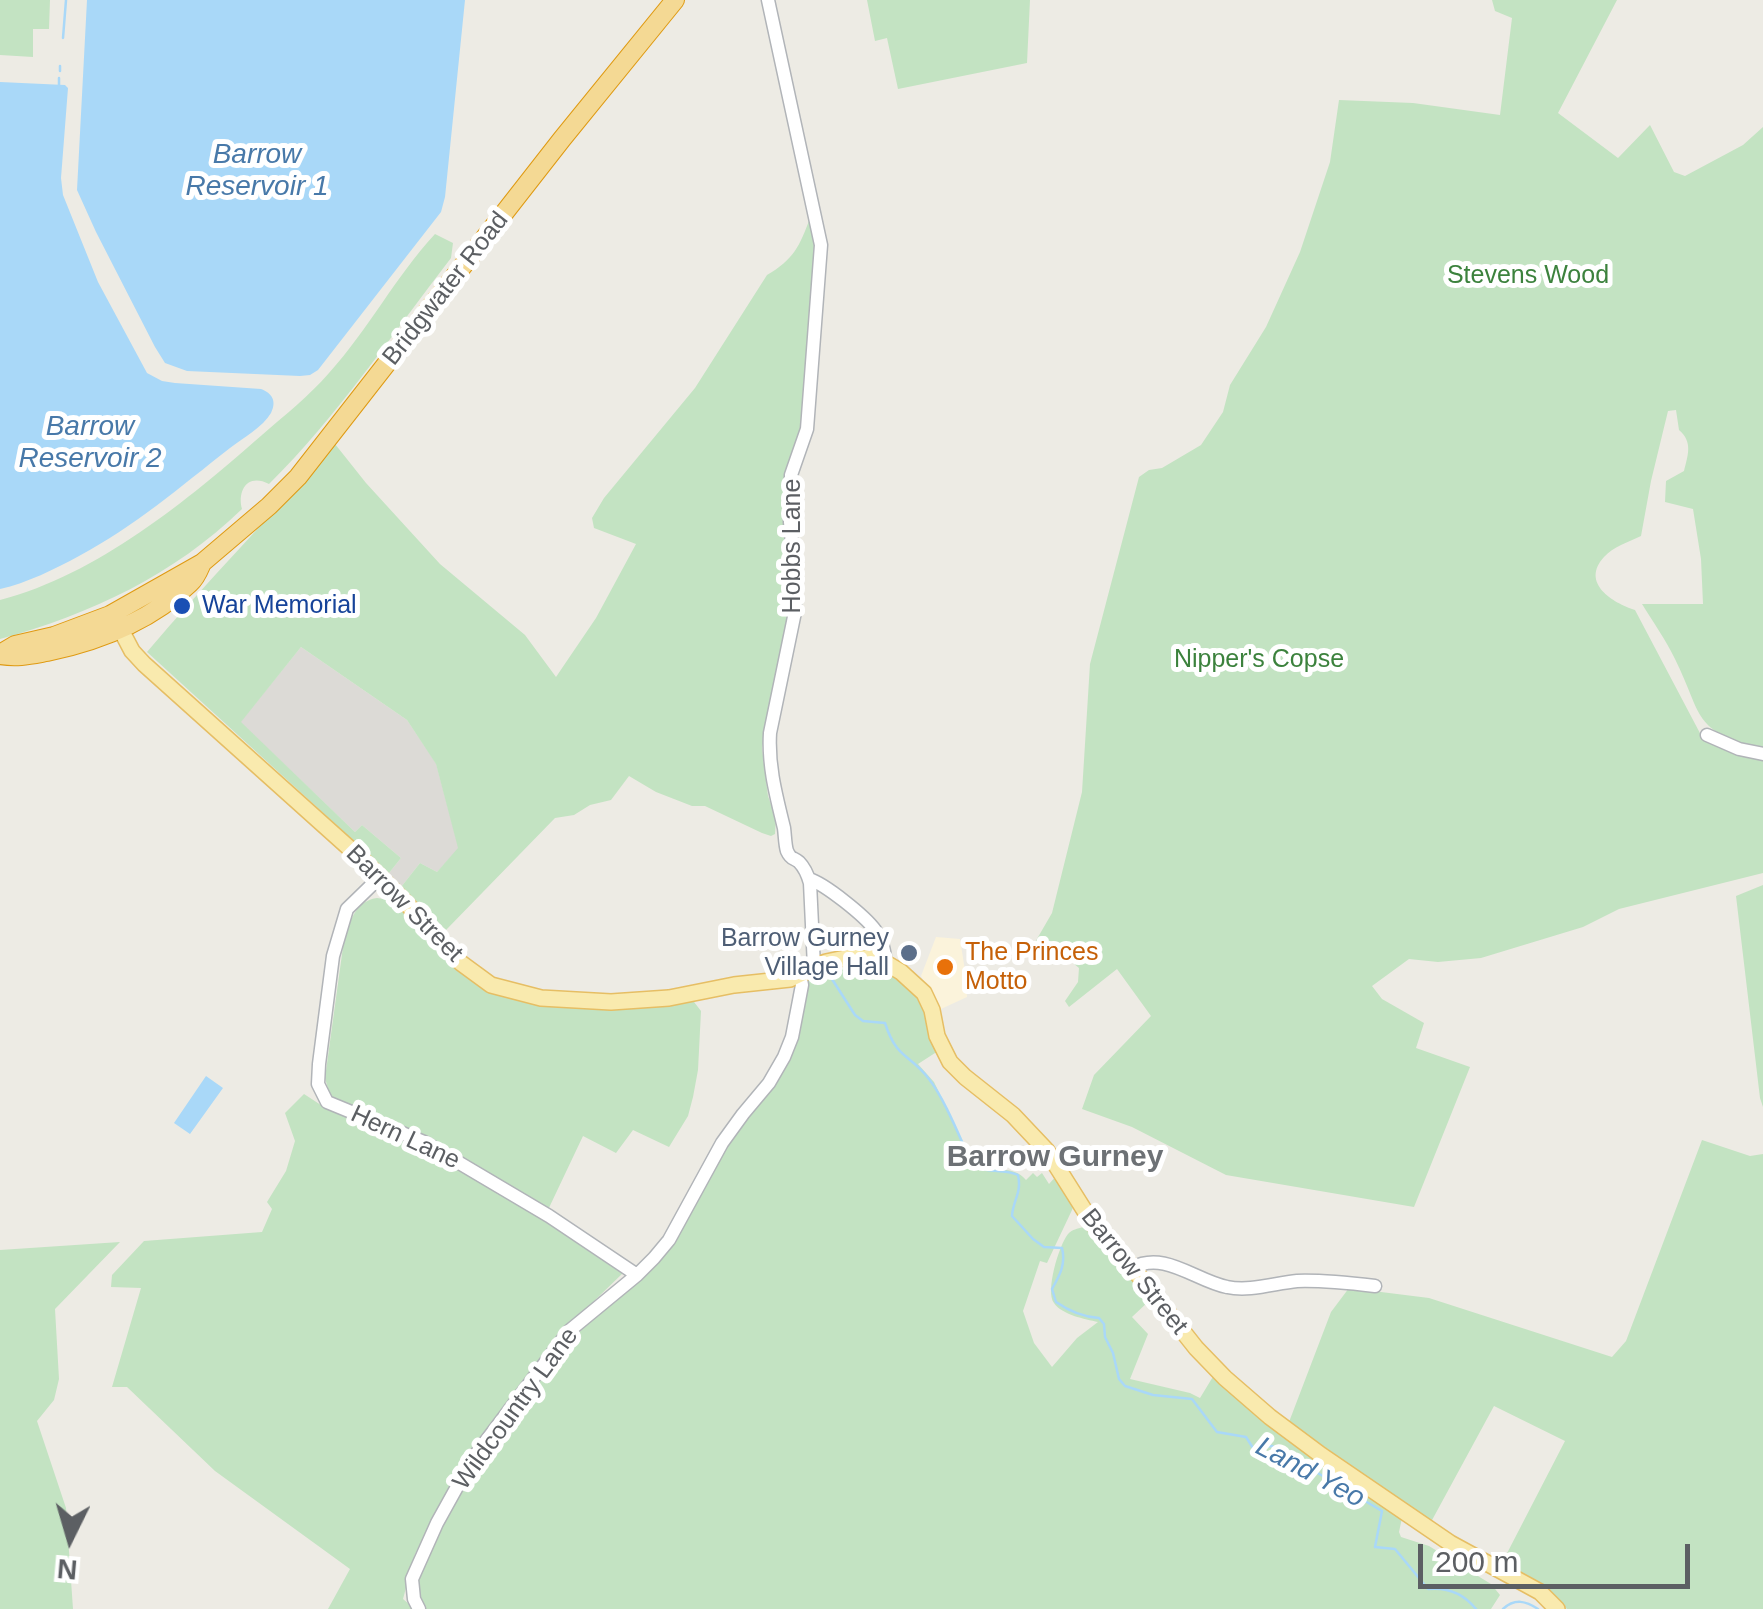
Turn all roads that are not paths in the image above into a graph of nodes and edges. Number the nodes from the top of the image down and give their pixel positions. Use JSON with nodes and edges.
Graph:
{"nodes":[{"id":1,"x":674,"y":0,"type":"edge"},
{"id":2,"x":768,"y":0,"type":"edge"},
{"id":3,"x":194,"y":567,"type":"junction"},
{"id":4,"x":126,"y":608,"type":"junction"},
{"id":5,"x":77,"y":628,"type":"junction"},
{"id":6,"x":121,"y":630,"type":"junction"},
{"id":7,"x":0,"y":655,"type":"edge"},
{"id":8,"x":1707,"y":734,"type":"dead end"},
{"id":9,"x":1763,"y":754,"type":"edge"},
{"id":10,"x":380,"y":876,"type":"junction"},
{"id":11,"x":809,"y":880,"type":"junction"},
{"id":12,"x":886,"y":962,"type":"junction"},
{"id":13,"x":807,"y":971,"type":"junction"},
{"id":14,"x":1132,"y":1268,"type":"junction"},
{"id":15,"x":636,"y":1275,"type":"junction"},
{"id":16,"x":1375,"y":1286,"type":"dead end"},
{"id":17,"x":418,"y":1609,"type":"edge"},
{"id":18,"x":1557,"y":1609,"type":"edge"}],
"edges":[{"from":1,"to":3,"type":"highway","name":"Bridgwater Road"},
{"from":2,"to":11,"type":"street","name":"Hobbs Lane"},
{"from":3,"to":4,"type":"highway","name":"Bridgwater Road"},
{"from":3,"to":5,"type":"highway"},
{"from":3,"to":6,"type":"highway","name":"Bridgwater Road"},
{"from":4,"to":5,"type":"highway","name":"Bridgwater Road"},
{"from":4,"to":6,"type":"highway"},
{"from":5,"to":6,"type":"highway"},
{"from":5,"to":7,"type":"highway","name":"Bridgwater Road"},
{"from":6,"to":7,"type":"highway","name":"Bridgwater Road"},
{"from":6,"to":10,"type":"main road","name":"Barrow Street"},
{"from":8,"to":9,"type":"street"},
{"from":10,"to":13,"type":"main road","name":"Barrow Street"},
{"from":10,"to":15,"type":"street","name":"Hern Lane"},
{"from":11,"to":12,"type":"street"},
{"from":11,"to":13,"type":"street","name":"Hobbs Lane"},
{"from":12,"to":13,"type":"main road","name":"Barrow Street"},
{"from":12,"to":14,"type":"main road","name":"Barrow Street"},
{"from":13,"to":15,"type":"street","name":"Wildcountry Lane"},
{"from":14,"to":16,"type":"street"},
{"from":14,"to":18,"type":"main road","name":"Barrow Street"},
{"from":15,"to":17,"type":"street","name":"Wildcountry Lane"}]}
